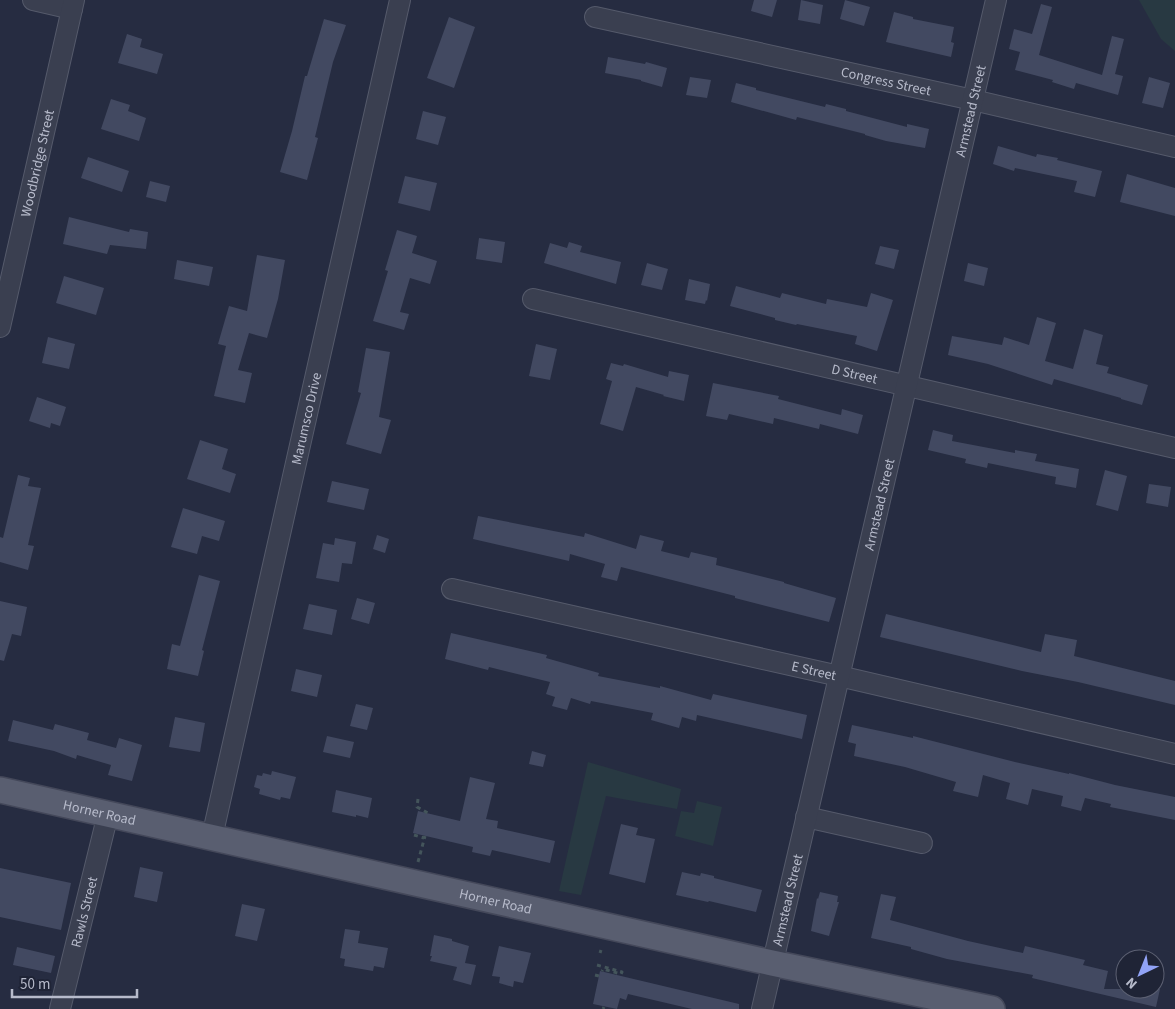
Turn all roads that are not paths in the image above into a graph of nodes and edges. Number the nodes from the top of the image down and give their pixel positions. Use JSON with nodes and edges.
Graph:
{"nodes":[{"id":1,"x":33,"y":0,"type":"edge"},
{"id":2,"x":400,"y":0,"type":"edge"},
{"id":3,"x":996,"y":0,"type":"edge"},
{"id":4,"x":73,"y":4,"type":"edge"},
{"id":5,"x":595,"y":17,"type":"dead end"},
{"id":6,"x":972,"y":100,"type":"junction"},
{"id":7,"x":1175,"y":147,"type":"edge"},
{"id":8,"x":534,"y":299,"type":"dead end"},
{"id":9,"x":0,"y":327,"type":"edge"},
{"id":10,"x":906,"y":386,"type":"junction"},
{"id":11,"x":1175,"y":448,"type":"edge"},
{"id":12,"x":452,"y":589,"type":"dead end"},
{"id":13,"x":839,"y":676,"type":"junction"},
{"id":14,"x":1175,"y":754,"type":"edge"},
{"id":15,"x":0,"y":790,"type":"edge"},
{"id":16,"x":108,"y":814,"type":"junction"},
{"id":17,"x":806,"y":818,"type":"junction"},
{"id":18,"x":212,"y":837,"type":"junction"},
{"id":19,"x":922,"y":843,"type":"dead end"},
{"id":20,"x":772,"y":963,"type":"junction"},
{"id":21,"x":60,"y":1009,"type":"edge"},
{"id":22,"x":762,"y":1009,"type":"edge"},
{"id":23,"x":992,"y":1009,"type":"edge"}],
"edges":[{"from":1,"to":4,"type":"street"},
{"from":2,"to":18,"type":"street","name":"Marumsco Drive"},
{"from":3,"to":6,"type":"street","name":"Armstead Street"},
{"from":4,"to":9,"type":"street","name":"Woodbridge Street"},
{"from":5,"to":6,"type":"street","name":"Congress Street"},
{"from":6,"to":7,"type":"street","name":"Congress Street"},
{"from":6,"to":10,"type":"street","name":"Armstead Street"},
{"from":8,"to":10,"type":"street","name":"D Street"},
{"from":10,"to":11,"type":"street","name":"D Street"},
{"from":10,"to":13,"type":"street","name":"Armstead Street"},
{"from":12,"to":13,"type":"street","name":"E Street"},
{"from":13,"to":14,"type":"street","name":"E Street"},
{"from":13,"to":17,"type":"street","name":"Armstead Street"},
{"from":15,"to":16,"type":"main road","name":"Horner Road"},
{"from":16,"to":18,"type":"main road","name":"Horner Road"},
{"from":16,"to":21,"type":"street","name":"Rawls Street"},
{"from":17,"to":19,"type":"street"},
{"from":17,"to":20,"type":"street","name":"Armstead Street"},
{"from":18,"to":20,"type":"main road","name":"Horner Road"},
{"from":20,"to":22,"type":"street","name":"Armstead Street"},
{"from":20,"to":23,"type":"main road","name":"Horner Road"}]}
